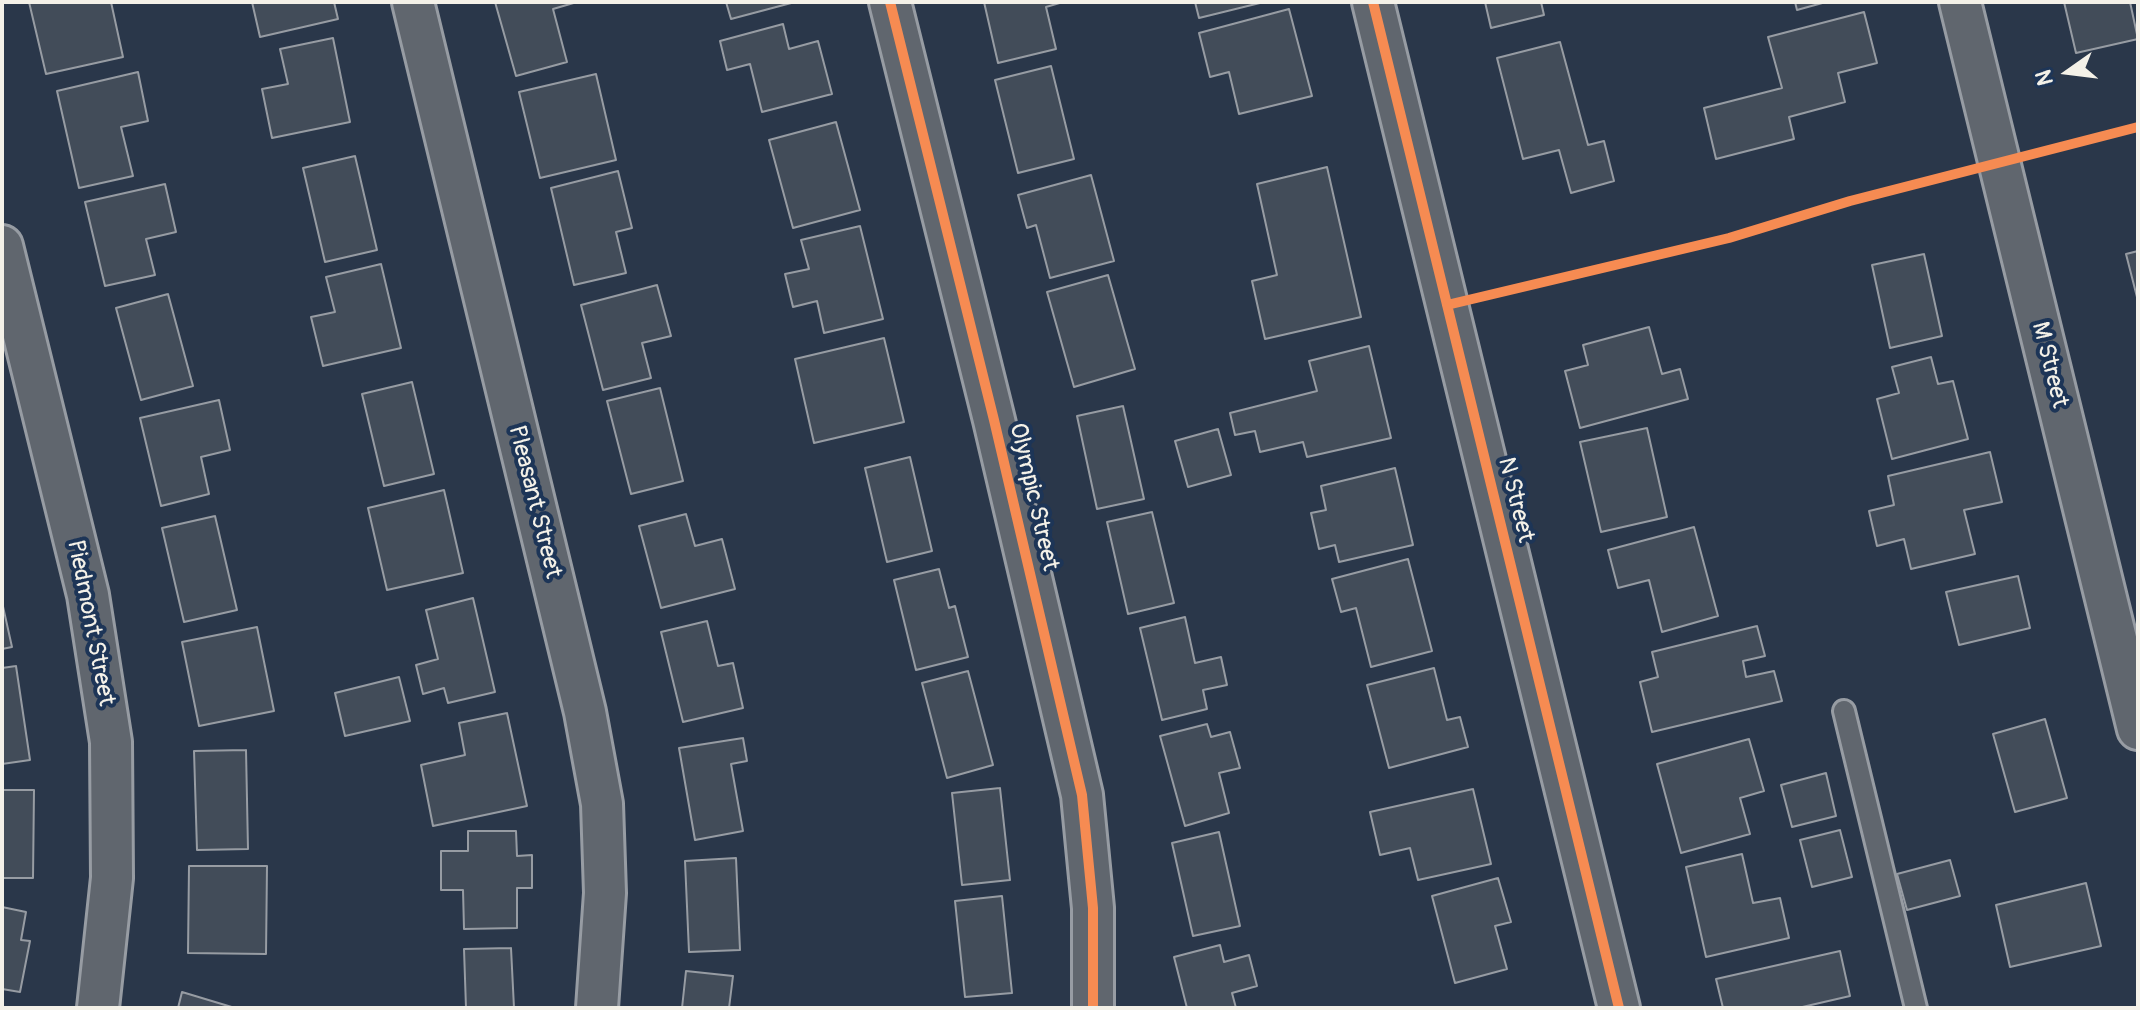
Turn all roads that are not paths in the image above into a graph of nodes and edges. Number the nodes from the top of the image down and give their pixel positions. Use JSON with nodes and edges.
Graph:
{"nodes":[{"id":1,"x":413,"y":2,"type":"edge"},
{"id":2,"x":890,"y":2,"type":"edge"},
{"id":3,"x":1373,"y":2,"type":"edge"},
{"id":4,"x":1960,"y":2,"type":"edge"},
{"id":5,"x":2,"y":246,"type":"edge"},
{"id":6,"x":1844,"y":711,"type":"dead end"},
{"id":7,"x":2138,"y":729,"type":"edge"},
{"id":8,"x":98,"y":1008,"type":"edge"},
{"id":9,"x":597,"y":1008,"type":"edge"},
{"id":10,"x":1093,"y":1008,"type":"edge"},
{"id":11,"x":1619,"y":1008,"type":"edge"},
{"id":12,"x":1916,"y":1008,"type":"edge"}],
"edges":[{"from":1,"to":9,"type":"street","name":"Pleasant Street"},
{"from":2,"to":10,"type":"street","name":"Olympic Street"},
{"from":3,"to":11,"type":"street","name":"N Street"},
{"from":4,"to":7,"type":"street","name":"M Street"},
{"from":5,"to":8,"type":"street","name":"Piedmont Street"},
{"from":6,"to":12,"type":"lane"}]}
